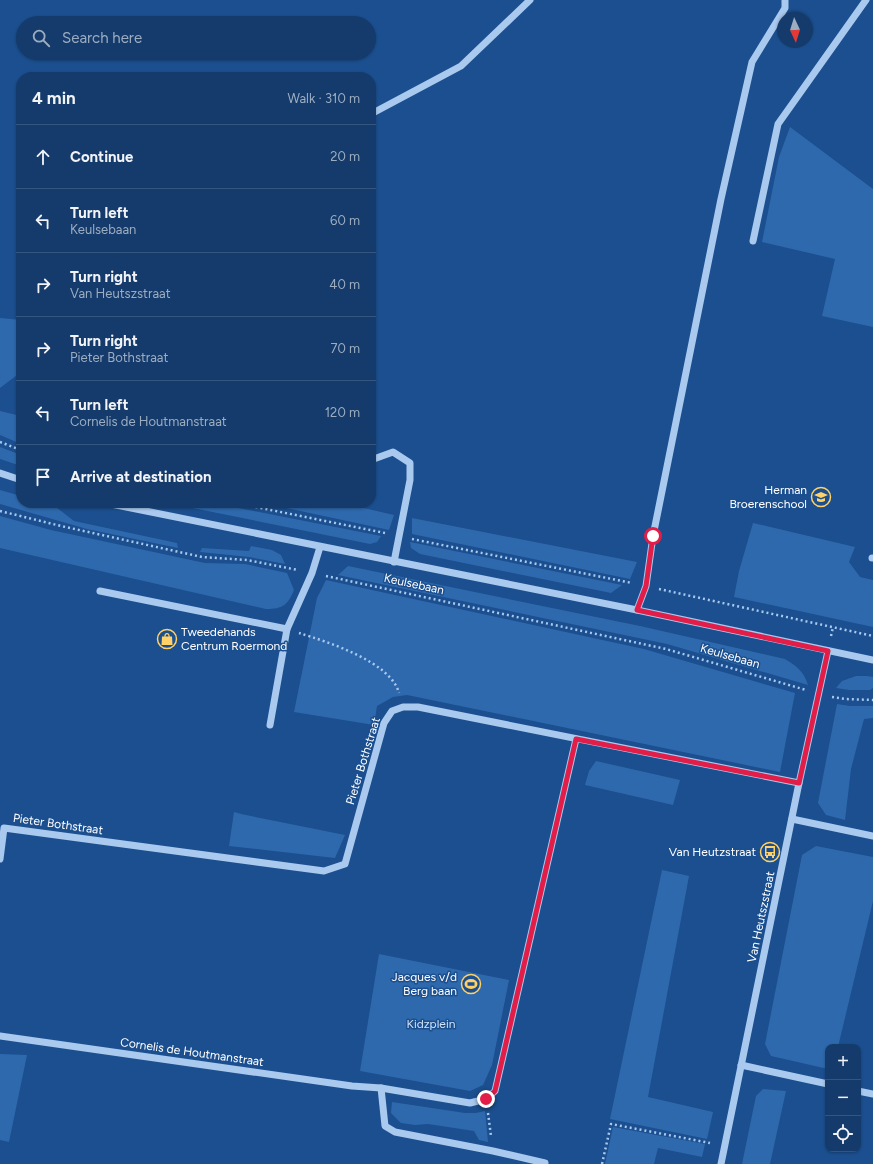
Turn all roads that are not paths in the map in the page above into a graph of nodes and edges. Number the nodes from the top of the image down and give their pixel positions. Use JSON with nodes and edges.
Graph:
{"nodes":[{"id":1,"x":530,"y":0,"type":"edge"},
{"id":2,"x":784,"y":0,"type":"edge"},
{"id":3,"x":866,"y":0,"type":"edge"},
{"id":4,"x":376,"y":111,"type":"edge"},
{"id":5,"x":753,"y":241,"type":"dead end"},
{"id":6,"x":376,"y":458,"type":"edge"},
{"id":7,"x":0,"y":473,"type":"edge"},
{"id":8,"x":16,"y":478,"type":"edge"},
{"id":9,"x":130,"y":508,"type":"edge"},
{"id":10,"x":320,"y":547,"type":"junction"},
{"id":11,"x":394,"y":562,"type":"junction"},
{"id":12,"x":100,"y":591,"type":"dead end"},
{"id":13,"x":637,"y":610,"type":"junction"},
{"id":14,"x":288,"y":629,"type":"junction"},
{"id":15,"x":828,"y":651,"type":"junction"},
{"id":16,"x":873,"y":660,"type":"edge"},
{"id":17,"x":270,"y":725,"type":"dead end"},
{"id":18,"x":576,"y":739,"type":"junction"},
{"id":19,"x":799,"y":783,"type":"junction"},
{"id":20,"x":792,"y":819,"type":"junction"},
{"id":21,"x":873,"y":836,"type":"edge"},
{"id":22,"x":0,"y":859,"type":"edge"},
{"id":23,"x":0,"y":1036,"type":"edge"},
{"id":24,"x":741,"y":1065,"type":"junction"},
{"id":25,"x":825,"y":1083,"type":"edge"},
{"id":26,"x":381,"y":1088,"type":"junction"},
{"id":27,"x":861,"y":1092,"type":"edge"},
{"id":28,"x":873,"y":1094,"type":"edge"},
{"id":29,"x":545,"y":1163,"type":"dead end"},
{"id":30,"x":721,"y":1164,"type":"edge"}],
"edges":[{"from":1,"to":4,"type":"street"},
{"from":2,"to":13,"type":"street"},
{"from":3,"to":5,"type":"street"},
{"from":6,"to":11,"type":"street"},
{"from":7,"to":8,"type":"street"},
{"from":9,"to":10,"type":"street","name":"Keulsebaan"},
{"from":10,"to":11,"type":"street","name":"Keulsebaan"},
{"from":10,"to":14,"type":"street"},
{"from":11,"to":13,"type":"street","name":"Keulsebaan"},
{"from":12,"to":14,"type":"street"},
{"from":13,"to":15,"type":"street","name":"Keulsebaan"},
{"from":14,"to":17,"type":"street"},
{"from":15,"to":16,"type":"street","name":"Keulsebaan"},
{"from":15,"to":19,"type":"street","name":"Van Heutszstraat"},
{"from":18,"to":19,"type":"street"},
{"from":18,"to":22,"type":"street","name":"Pieter Bothstraat"},
{"from":18,"to":26,"type":"street","name":"Cornelis de Houtmanstraat"},
{"from":19,"to":20,"type":"street","name":"Van Heutszstraat"},
{"from":20,"to":21,"type":"street"},
{"from":20,"to":24,"type":"street","name":"Van Heutszstraat"},
{"from":23,"to":26,"type":"street","name":"Cornelis de Houtmanstraat"},
{"from":24,"to":25,"type":"street"},
{"from":24,"to":30,"type":"street","name":"Van Heutszstraat"},
{"from":26,"to":29,"type":"street"},
{"from":27,"to":28,"type":"street"}]}
